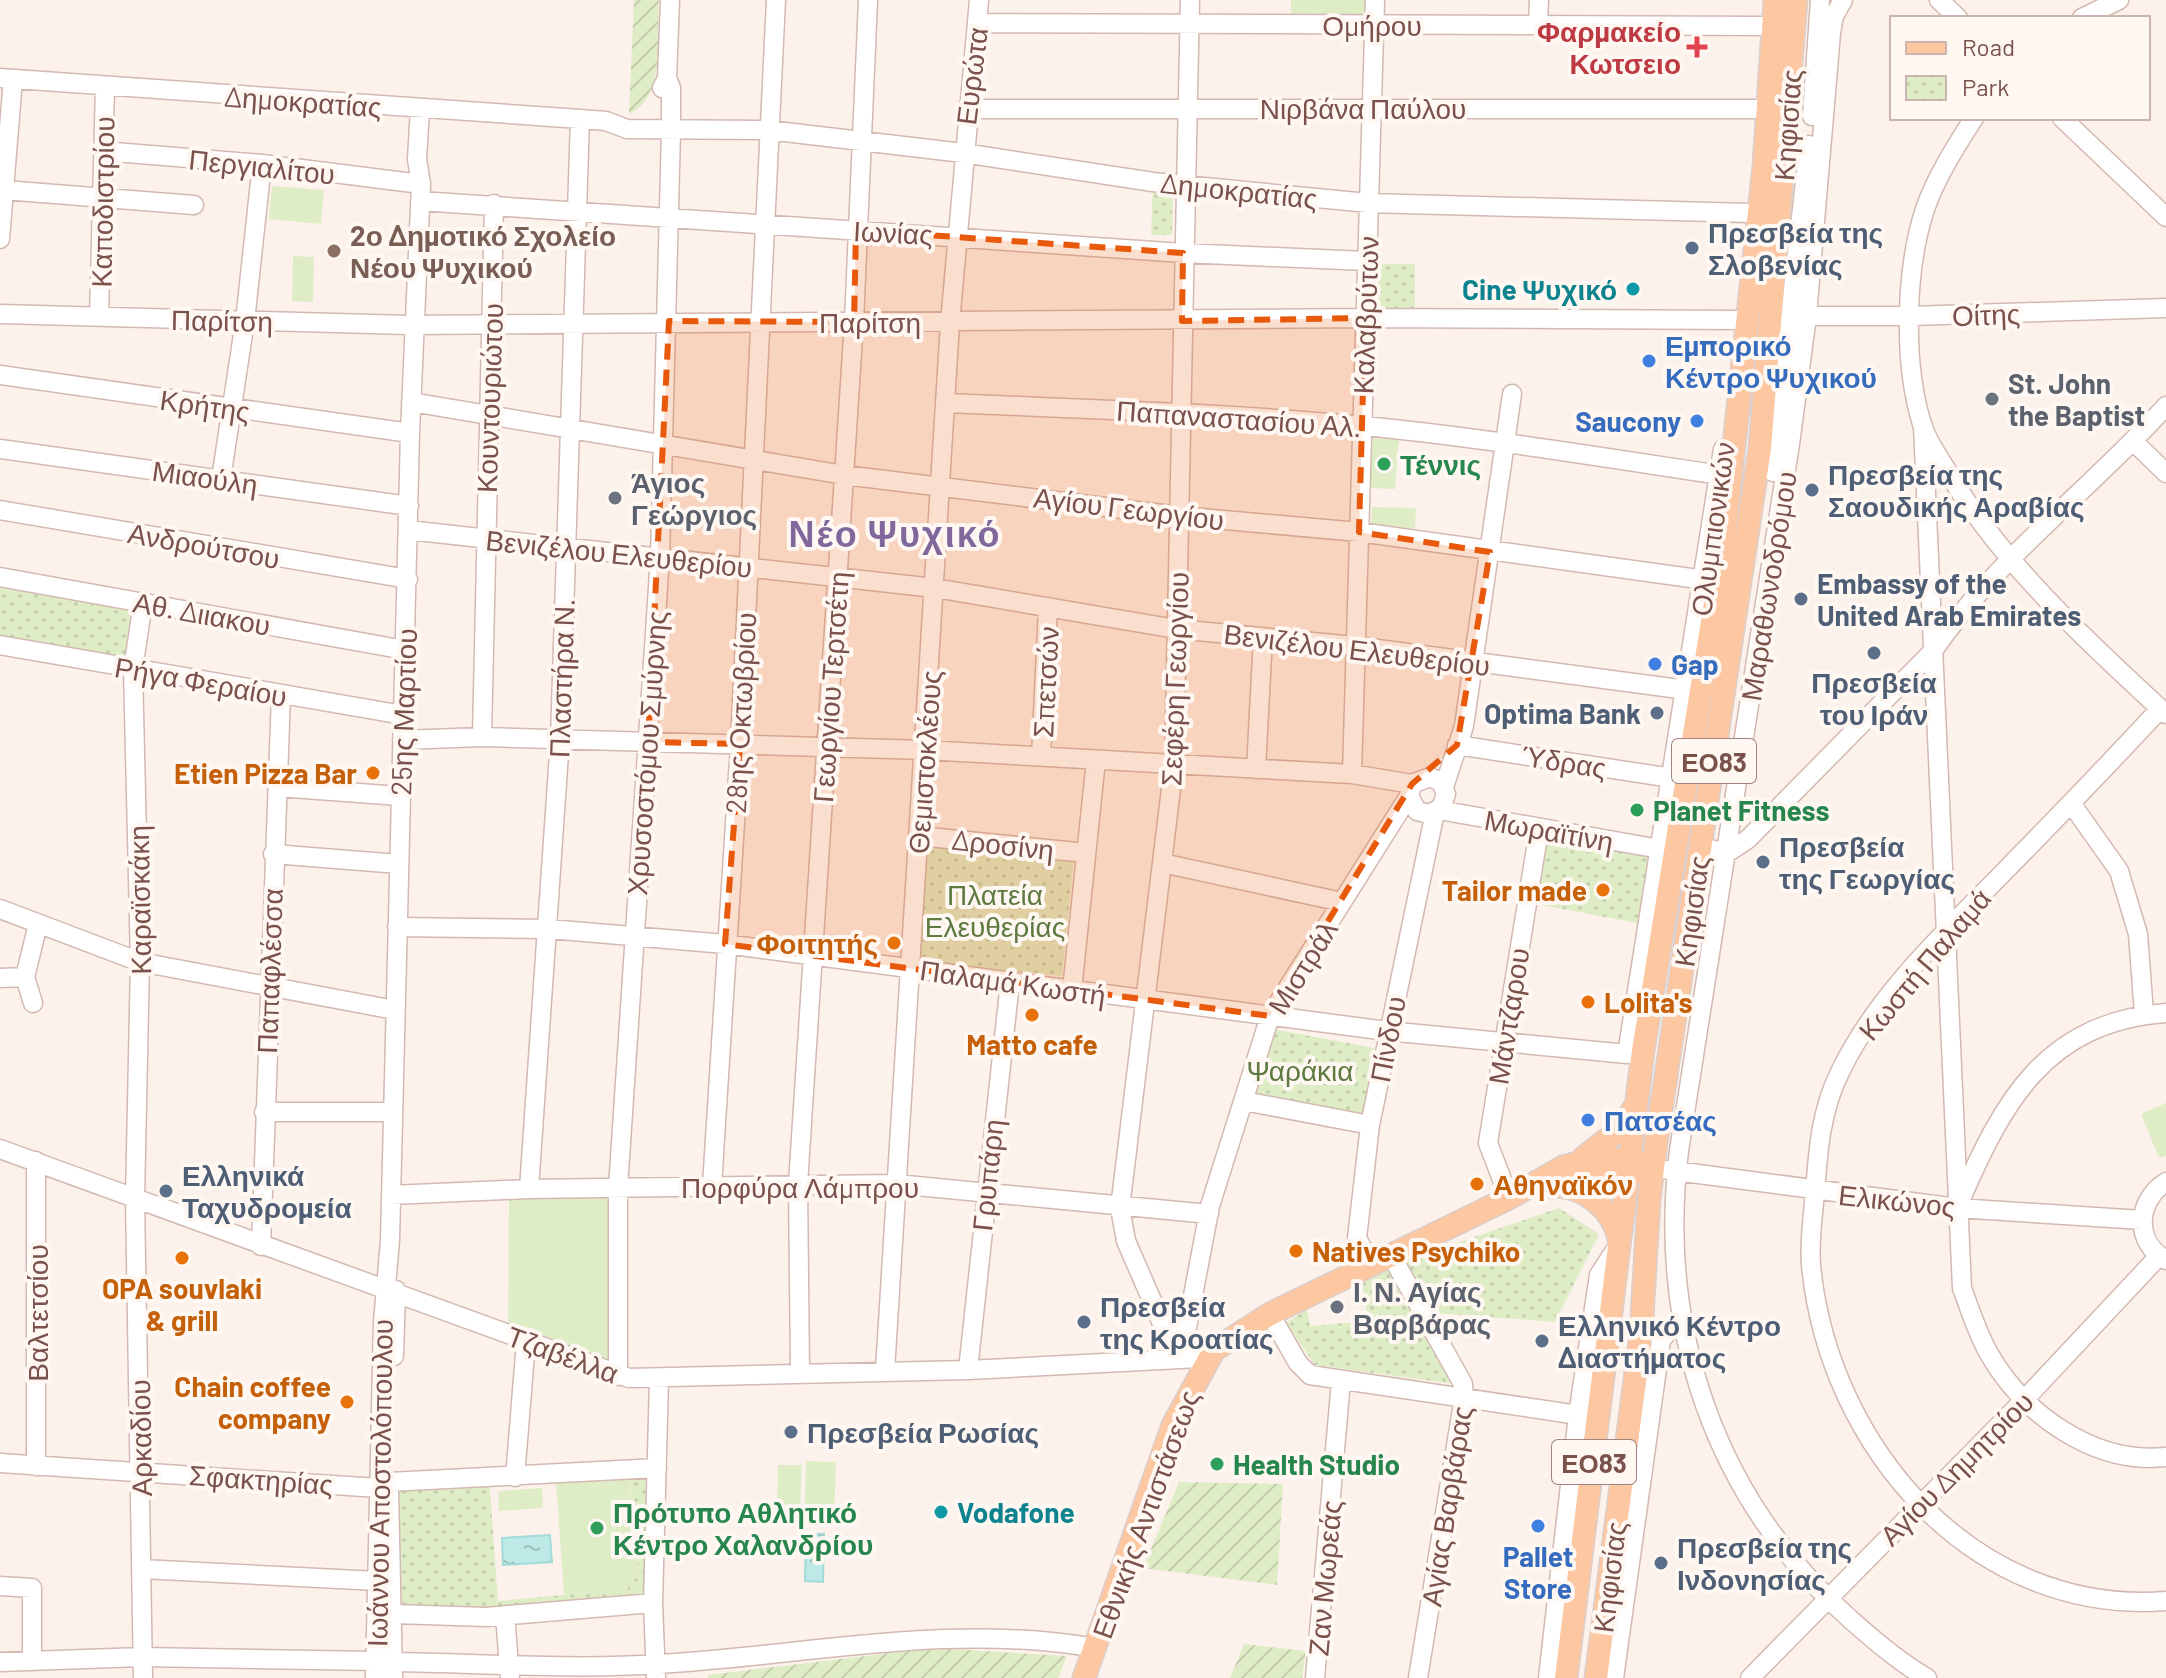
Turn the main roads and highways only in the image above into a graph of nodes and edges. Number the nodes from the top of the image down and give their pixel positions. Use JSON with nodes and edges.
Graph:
{"nodes":[{"id":1,"x":1775,"y":0,"type":"edge"},
{"id":2,"x":1796,"y":0,"type":"edge"},
{"id":3,"x":1773,"y":472,"type":"road end"},
{"id":4,"x":1741,"y":569,"type":"junction"},
{"id":5,"x":1704,"y":589,"type":"road end"},
{"id":6,"x":1704,"y":670,"type":"junction"},
{"id":7,"x":1653,"y":887,"type":"road end"},
{"id":8,"x":1664,"y":926,"type":"junction"},
{"id":9,"x":1636,"y":1102,"type":"junction"},
{"id":10,"x":1576,"y":1162,"type":"junction"},
{"id":11,"x":1628,"y":1166,"type":"junction"},
{"id":12,"x":1665,"y":1170,"type":"junction"},
{"id":13,"x":1554,"y":1186,"type":"junction"},
{"id":14,"x":1509,"y":1198,"type":"junction"},
{"id":15,"x":1619,"y":1245,"type":"junction"},
{"id":16,"x":1641,"y":1334,"type":"junction"},
{"id":17,"x":1656,"y":1364,"type":"road end"},
{"id":18,"x":1566,"y":1535,"type":"road end"},
{"id":19,"x":1580,"y":1569,"type":"junction"},
{"id":20,"x":1084,"y":1678,"type":"edge"},
{"id":21,"x":1566,"y":1678,"type":"edge"},
{"id":22,"x":1596,"y":1678,"type":"edge"}],
"edges":[{"from":1,"to":6,"type":"main road","name":"Κηφισίας","number":"ΕΟ83"},
{"from":2,"to":4,"type":"main road","name":"Κηφισίας","number":"ΕΟ83"},
{"from":3,"to":4,"type":"main road"},
{"from":4,"to":12,"type":"main road","name":"Κηφισίας","number":"ΕΟ83"},
{"from":5,"to":6,"type":"main road"},
{"from":6,"to":8,"type":"main road","name":"Κηφισίας","number":"ΕΟ83"},
{"from":7,"to":8,"type":"main road"},
{"from":8,"to":9,"type":"main road","name":"Κηφισίας","number":"ΕΟ83"},
{"from":9,"to":10,"type":"main road"},
{"from":9,"to":11,"type":"main road","name":"Κηφισίας","number":"ΕΟ83"},
{"from":10,"to":11,"type":"main road","name":"Εθνικής Αντιστάσεως"},
{"from":10,"to":14,"type":"main road","name":"Εθνικής Αντιστάσεως"},
{"from":11,"to":12,"type":"main road","name":"Εθνικής Αντιστάσεως"},
{"from":11,"to":13,"type":"main road","name":"Εθνικής Αντιστάσεως"},
{"from":11,"to":15,"type":"main road","name":"Κηφισίας","number":"ΕΟ83"},
{"from":12,"to":16,"type":"main road","name":"Κηφισίας","number":"ΕΟ83"},
{"from":13,"to":14,"type":"main road","name":"Εθνικής Αντιστάσεως"},
{"from":13,"to":15,"type":"main road"},
{"from":14,"to":20,"type":"main road","name":"Εθνικής Αντιστάσεως"},
{"from":15,"to":19,"type":"main road","name":"Κηφισίας","number":"ΕΟ83"},
{"from":16,"to":17,"type":"main road"},
{"from":16,"to":22,"type":"main road","name":"Κηφισίας","number":"ΕΟ83"},
{"from":18,"to":19,"type":"main road"},
{"from":19,"to":21,"type":"main road","name":"Κηφισίας","number":"ΕΟ83"}]}
